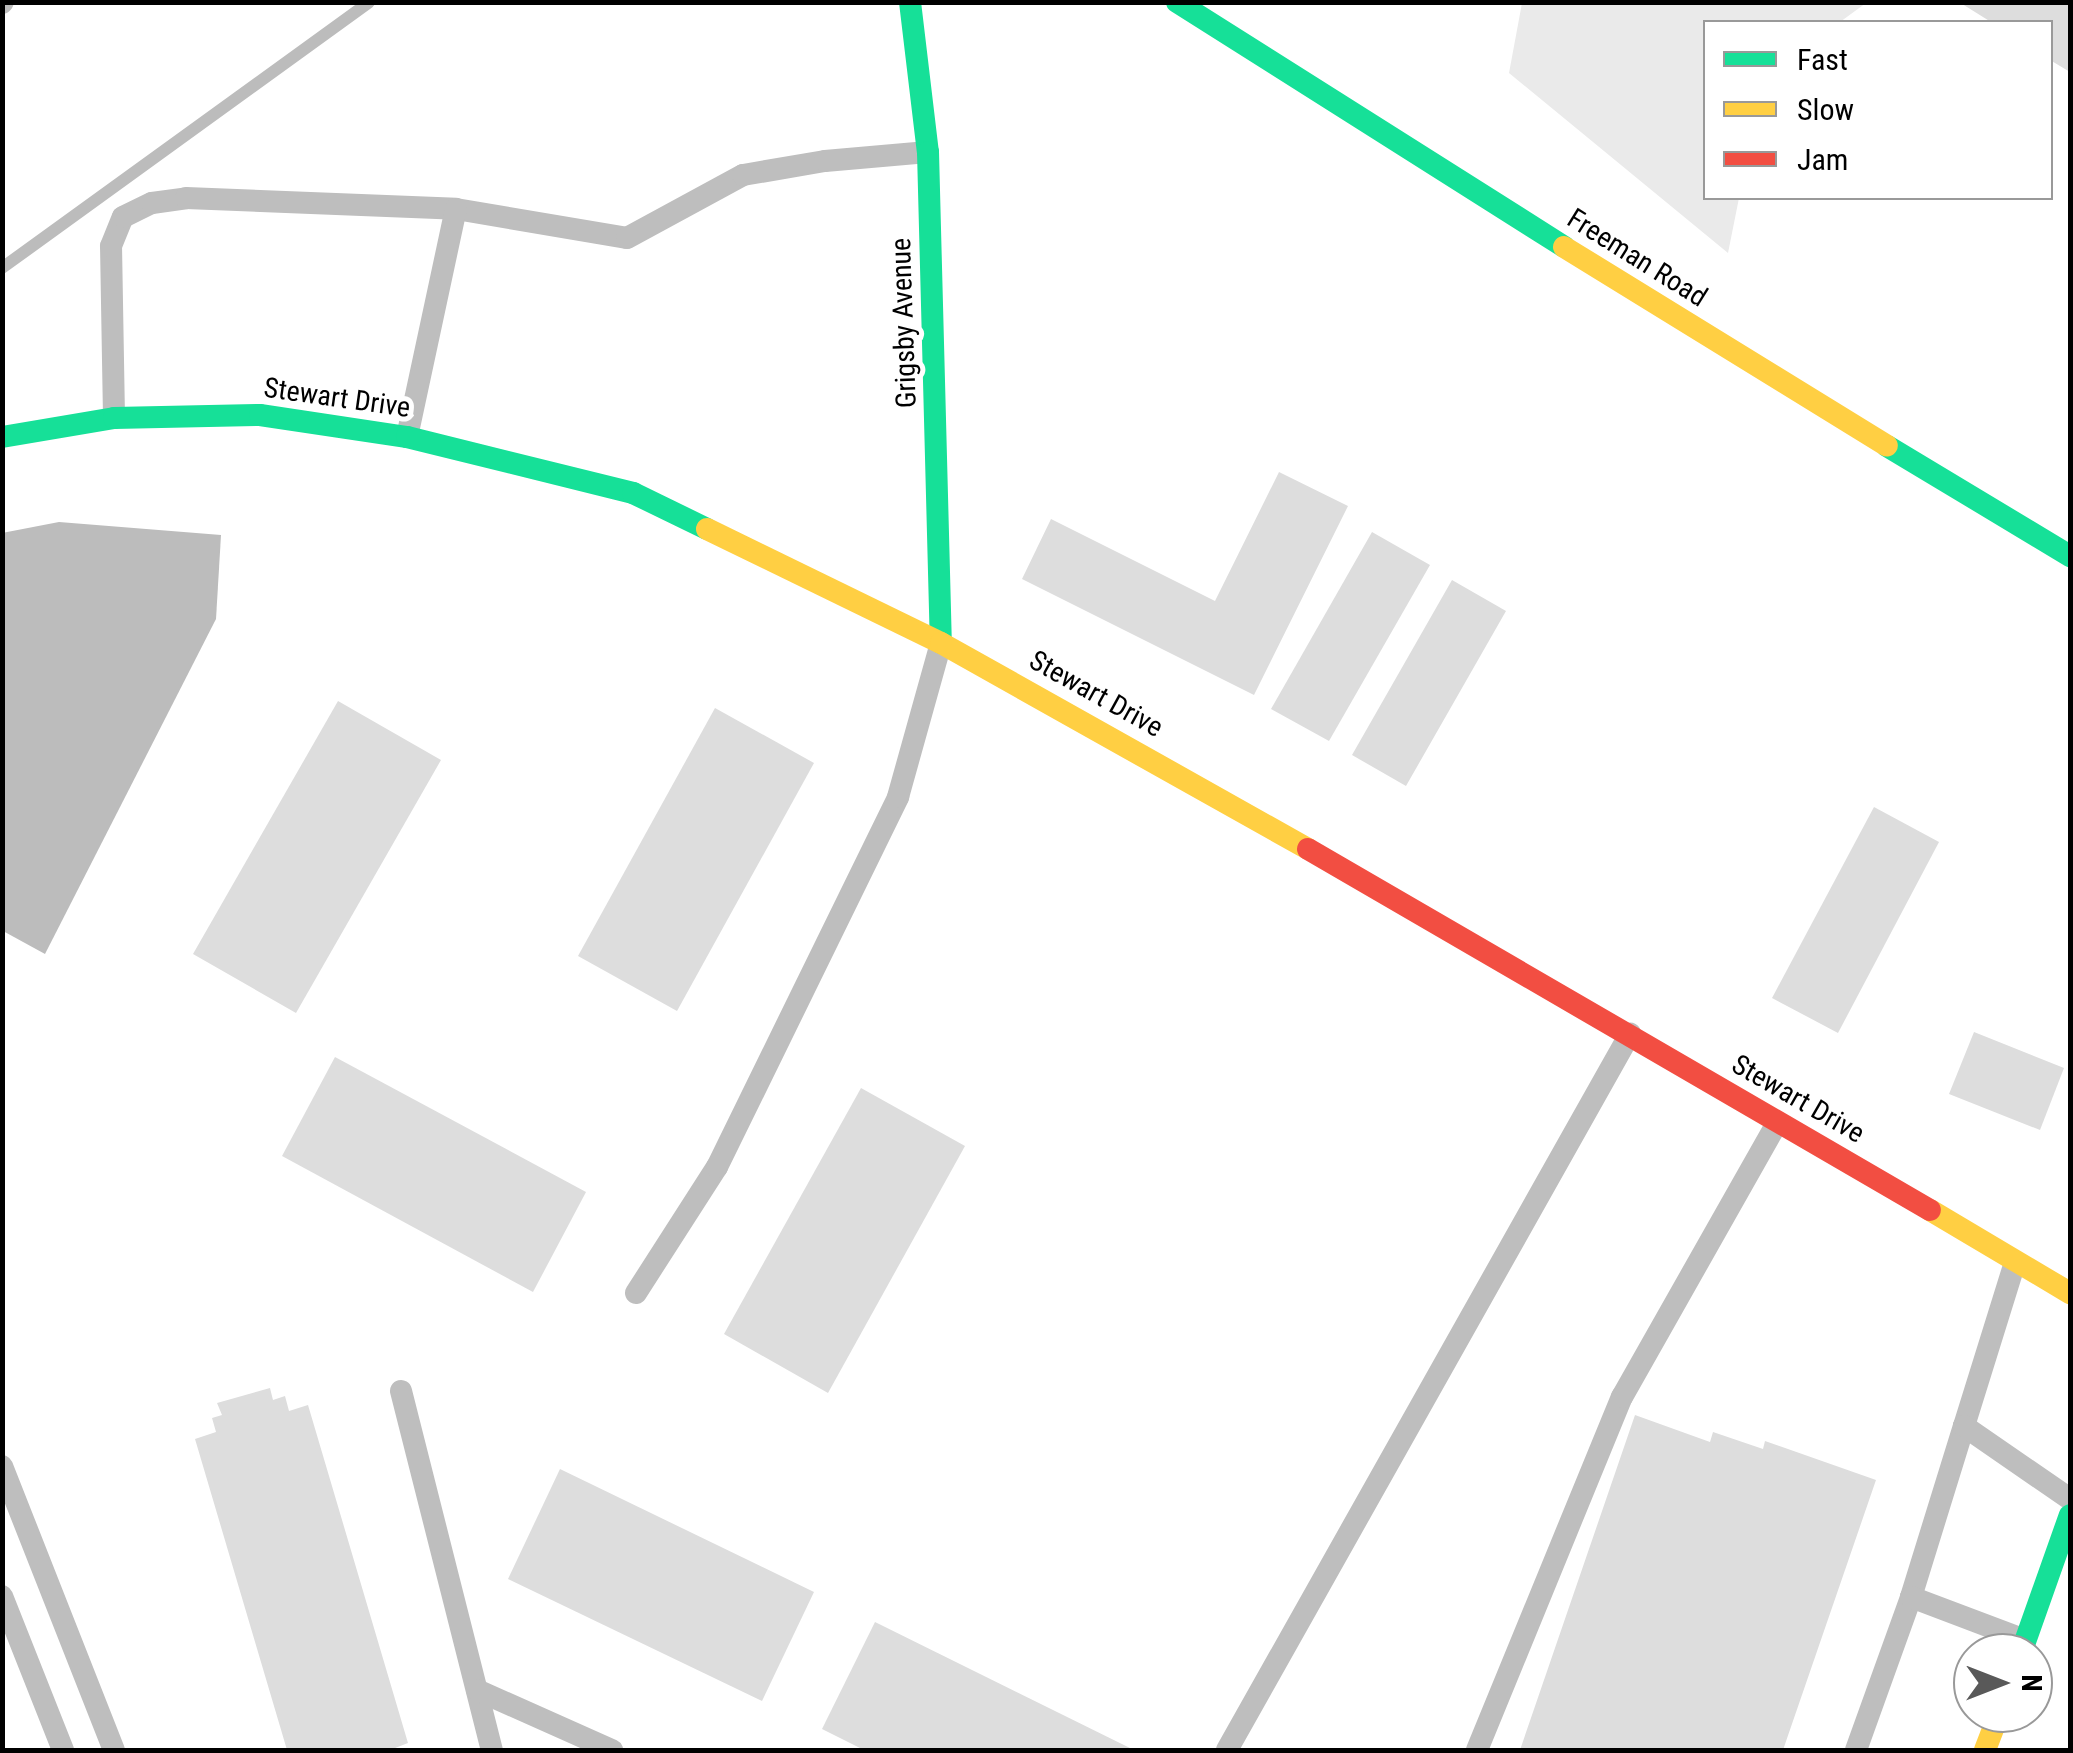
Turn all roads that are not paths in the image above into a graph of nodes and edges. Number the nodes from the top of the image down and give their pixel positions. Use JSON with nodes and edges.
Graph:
{"nodes":[{"id":1,"x":910,"y":2,"type":"edge"},
{"id":2,"x":1177,"y":2,"type":"edge"},
{"id":3,"x":928,"y":152,"type":"junction"},
{"id":4,"x":456,"y":208,"type":"junction"},
{"id":5,"x":114,"y":418,"type":"junction"},
{"id":6,"x":407,"y":437,"type":"junction"},
{"id":7,"x":2,"y":438,"type":"edge"},
{"id":8,"x":2070,"y":556,"type":"edge"},
{"id":9,"x":942,"y":643,"type":"junction"},
{"id":10,"x":1630,"y":1034,"type":"junction"},
{"id":11,"x":1777,"y":1123,"type":"junction"},
{"id":12,"x":2015,"y":1260,"type":"junction"},
{"id":13,"x":636,"y":1292,"type":"dead end"},
{"id":14,"x":2070,"y":1293,"type":"edge"},
{"id":15,"x":401,"y":1391,"type":"dead end"},
{"id":16,"x":1964,"y":1426,"type":"junction"},
{"id":17,"x":2,"y":1466,"type":"edge"},
{"id":18,"x":2070,"y":1499,"type":"edge"},
{"id":19,"x":2070,"y":1515,"type":"edge"},
{"id":20,"x":2,"y":1596,"type":"edge"},
{"id":21,"x":1911,"y":1597,"type":"junction"},
{"id":22,"x":1992,"y":1633,"type":"edge"},
{"id":23,"x":2028,"y":1633,"type":"edge"},
{"id":24,"x":476,"y":1690,"type":"junction"},
{"id":25,"x":63,"y":1750,"type":"edge"},
{"id":26,"x":114,"y":1750,"type":"edge"},
{"id":27,"x":492,"y":1750,"type":"edge"},
{"id":28,"x":612,"y":1750,"type":"edge"},
{"id":29,"x":1227,"y":1750,"type":"edge"},
{"id":30,"x":1477,"y":1750,"type":"edge"},
{"id":31,"x":1856,"y":1750,"type":"edge"}],
"edges":[{"from":1,"to":3,"type":"street","name":"Grigsby Avenue"},
{"from":2,"to":8,"type":"street","name":"Freeman Road"},
{"from":3,"to":4,"type":"lane"},
{"from":3,"to":9,"type":"street","name":"Grigsby Avenue"},
{"from":4,"to":5,"type":"lane"},
{"from":4,"to":6,"type":"lane"},
{"from":5,"to":6,"type":"street","name":"Stewart Drive"},
{"from":5,"to":7,"type":"street","name":"Stewart Drive"},
{"from":6,"to":9,"type":"street","name":"Stewart Drive"},
{"from":9,"to":10,"type":"street","name":"Stewart Drive"},
{"from":9,"to":13,"type":"lane"},
{"from":10,"to":11,"type":"street","name":"Stewart Drive"},
{"from":10,"to":29,"type":"lane"},
{"from":11,"to":12,"type":"street","name":"Stewart Drive"},
{"from":11,"to":30,"type":"lane"},
{"from":12,"to":14,"type":"street","name":"Stewart Drive"},
{"from":12,"to":16,"type":"lane"},
{"from":15,"to":24,"type":"lane"},
{"from":16,"to":18,"type":"lane"},
{"from":16,"to":21,"type":"lane"},
{"from":17,"to":26,"type":"lane"},
{"from":19,"to":23,"type":"street"},
{"from":20,"to":25,"type":"lane"},
{"from":21,"to":22,"type":"lane"},
{"from":21,"to":31,"type":"lane"},
{"from":24,"to":27,"type":"lane"},
{"from":24,"to":28,"type":"lane"}]}
